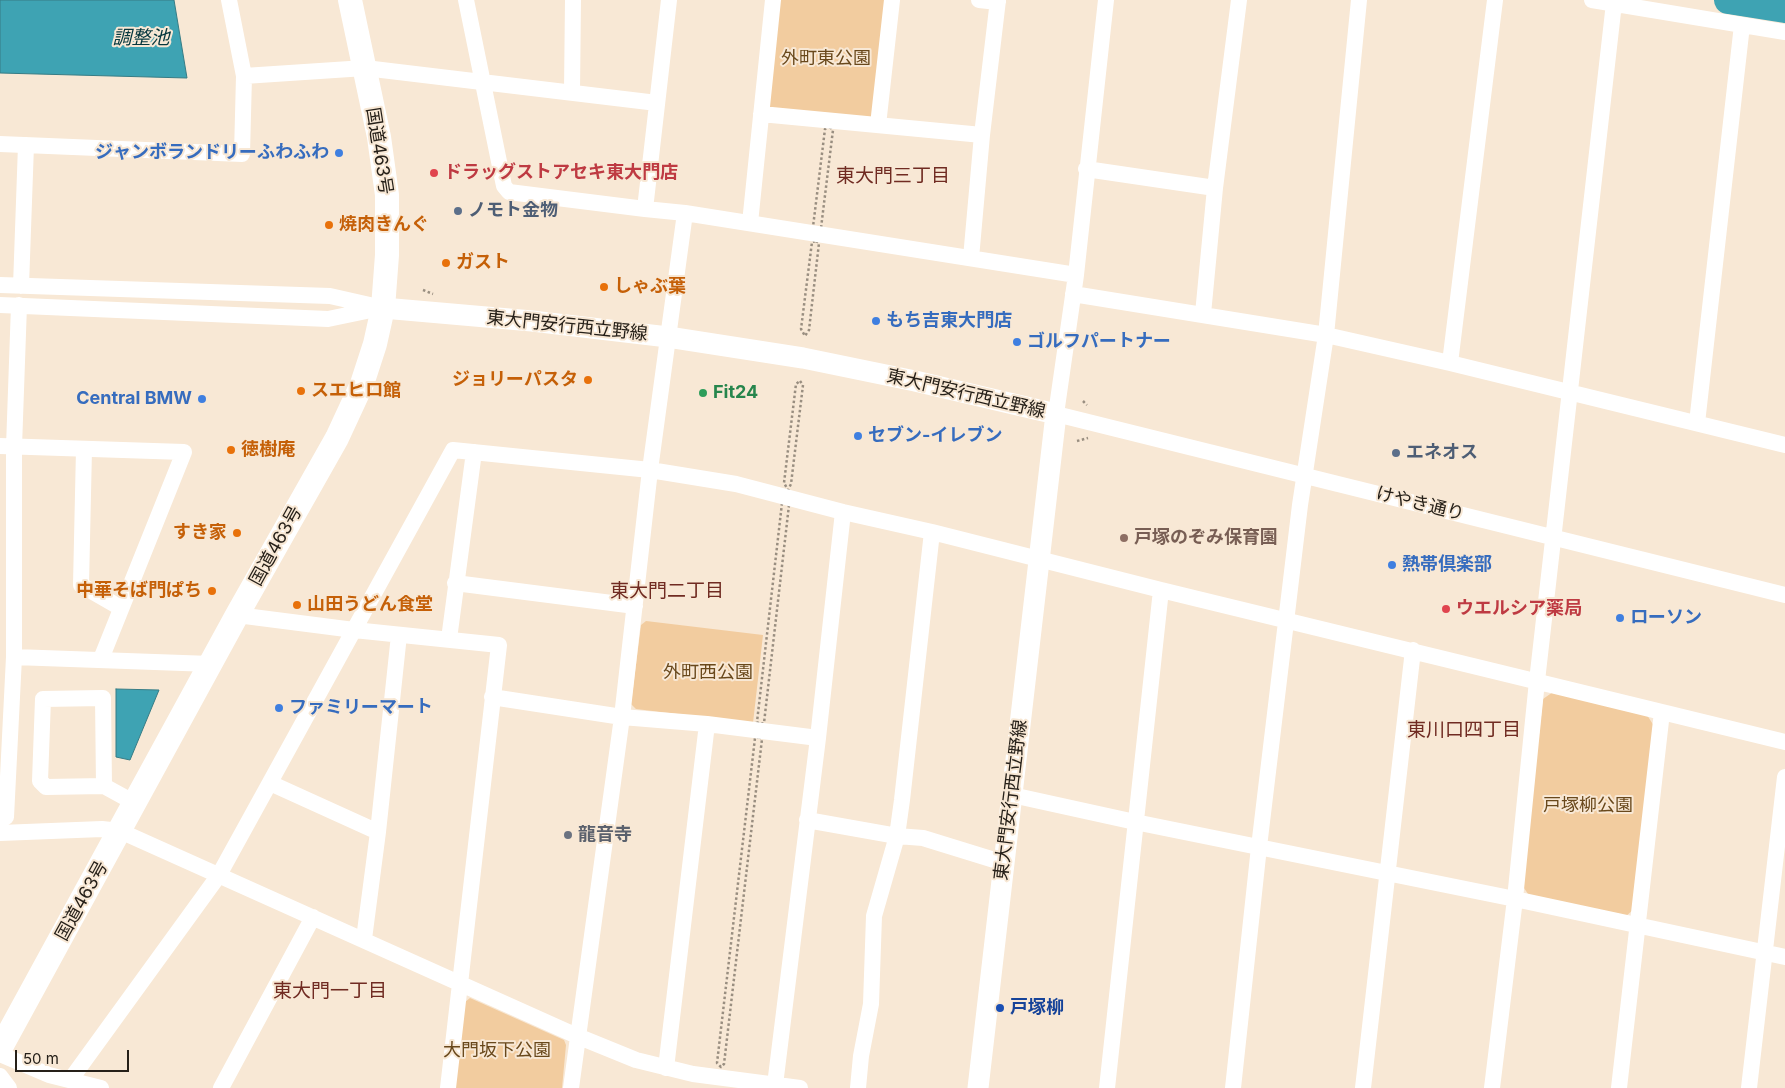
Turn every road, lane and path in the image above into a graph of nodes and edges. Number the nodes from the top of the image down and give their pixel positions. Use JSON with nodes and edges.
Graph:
{"nodes":[{"id":1,"x":229,"y":0,"type":"edge"},
{"id":2,"x":350,"y":0,"type":"edge"},
{"id":3,"x":466,"y":0,"type":"edge"},
{"id":4,"x":573,"y":0,"type":"edge"},
{"id":5,"x":669,"y":0,"type":"edge"},
{"id":6,"x":773,"y":0,"type":"edge"},
{"id":7,"x":892,"y":0,"type":"edge"},
{"id":8,"x":979,"y":0,"type":"edge"},
{"id":9,"x":1106,"y":0,"type":"edge"},
{"id":10,"x":1239,"y":0,"type":"edge"},
{"id":11,"x":1359,"y":0,"type":"edge"},
{"id":12,"x":1495,"y":0,"type":"edge"},
{"id":13,"x":1592,"y":0,"type":"edge"},
{"id":14,"x":998,"y":1,"type":"edge"},
{"id":15,"x":1614,"y":4,"type":"junction"},
{"id":16,"x":1742,"y":25,"type":"junction"},
{"id":17,"x":1785,"y":32,"type":"edge"},
{"id":18,"x":365,"y":68,"type":"junction"},
{"id":19,"x":244,"y":76,"type":"junction"},
{"id":20,"x":483,"y":82,"type":"junction"},
{"id":21,"x":572,"y":91,"type":"junction"},
{"id":22,"x":657,"y":103,"type":"junction"},
{"id":23,"x":761,"y":114,"type":"junction"},
{"id":24,"x":878,"y":126,"type":"junction"},
{"id":25,"x":830,"y":127,"type":"joint"},
{"id":26,"x":982,"y":136,"type":"junction"},
{"id":27,"x":0,"y":144,"type":"edge"},
{"id":28,"x":26,"y":145,"type":"junction"},
{"id":29,"x":1086,"y":168,"type":"junction"},
{"id":30,"x":1216,"y":188,"type":"junction"},
{"id":31,"x":645,"y":209,"type":"junction"},
{"id":32,"x":685,"y":213,"type":"junction"},
{"id":33,"x":750,"y":223,"type":"junction"},
{"id":34,"x":816,"y":240,"type":"joint"},
{"id":35,"x":971,"y":258,"type":"junction"},
{"id":36,"x":1076,"y":275,"type":"junction"},
{"id":37,"x":0,"y":285,"type":"edge"},
{"id":38,"x":21,"y":286,"type":"junction"},
{"id":39,"x":1073,"y":294,"type":"junction"},
{"id":40,"x":0,"y":304,"type":"edge"},
{"id":41,"x":20,"y":305,"type":"junction"},
{"id":42,"x":383,"y":308,"type":"junction"},
{"id":43,"x":1203,"y":314,"type":"junction"},
{"id":44,"x":1326,"y":336,"type":"junction"},
{"id":45,"x":668,"y":337,"type":"junction"},
{"id":46,"x":1450,"y":363,"type":"junction"},
{"id":47,"x":800,"y":381,"type":"joint"},
{"id":48,"x":1571,"y":394,"type":"junction"},
{"id":49,"x":1056,"y":414,"type":"junction"},
{"id":50,"x":1697,"y":423,"type":"junction"},
{"id":51,"x":1785,"y":445,"type":"edge"},
{"id":52,"x":7,"y":446,"type":"edge"},
{"id":53,"x":84,"y":449,"type":"junction"},
{"id":54,"x":474,"y":452,"type":"junction"},
{"id":55,"x":650,"y":470,"type":"junction"},
{"id":56,"x":1304,"y":475,"type":"junction"},
{"id":57,"x":786,"y":501,"type":"joint"},
{"id":58,"x":843,"y":512,"type":"junction"},
{"id":59,"x":932,"y":532,"type":"junction"},
{"id":60,"x":1554,"y":537,"type":"junction"},
{"id":61,"x":1038,"y":558,"type":"junction"},
{"id":62,"x":455,"y":583,"type":"junction"},
{"id":63,"x":1161,"y":590,"type":"junction"},
{"id":64,"x":1785,"y":595,"type":"edge"},
{"id":65,"x":635,"y":606,"type":"junction"},
{"id":66,"x":121,"y":608,"type":"junction"},
{"id":67,"x":237,"y":615,"type":"junction"},
{"id":68,"x":1286,"y":619,"type":"junction"},
{"id":69,"x":354,"y":630,"type":"junction"},
{"id":70,"x":399,"y":634,"type":"junction"},
{"id":71,"x":449,"y":639,"type":"junction"},
{"id":72,"x":1413,"y":650,"type":"junction"},
{"id":73,"x":14,"y":657,"type":"junction"},
{"id":74,"x":101,"y":659,"type":"junction"},
{"id":75,"x":211,"y":664,"type":"junction"},
{"id":76,"x":1537,"y":681,"type":"junction"},
{"id":77,"x":492,"y":697,"type":"junction"},
{"id":78,"x":1662,"y":712,"type":"junction"},
{"id":79,"x":622,"y":716,"type":"junction"},
{"id":80,"x":707,"y":724,"type":"junction"},
{"id":81,"x":759,"y":737,"type":"joint"},
{"id":82,"x":818,"y":738,"type":"junction"},
{"id":83,"x":1785,"y":742,"type":"edge"},
{"id":84,"x":1785,"y":777,"type":"edge"},
{"id":85,"x":270,"y":783,"type":"junction"},
{"id":86,"x":104,"y":786,"type":"junction"},
{"id":87,"x":1012,"y":794,"type":"junction"},
{"id":88,"x":135,"y":803,"type":"junction"},
{"id":89,"x":0,"y":817,"type":"edge"},
{"id":90,"x":807,"y":820,"type":"junction"},
{"id":91,"x":1135,"y":822,"type":"junction"},
{"id":92,"x":120,"y":831,"type":"junction"},
{"id":93,"x":378,"y":832,"type":"junction"},
{"id":94,"x":0,"y":833,"type":"edge"},
{"id":95,"x":897,"y":836,"type":"junction"},
{"id":96,"x":1259,"y":847,"type":"junction"},
{"id":97,"x":1004,"y":863,"type":"junction"},
{"id":98,"x":1387,"y":874,"type":"junction"},
{"id":99,"x":219,"y":875,"type":"junction"},
{"id":100,"x":1515,"y":899,"type":"junction"},
{"id":101,"x":313,"y":917,"type":"junction"},
{"id":102,"x":1637,"y":925,"type":"junction"},
{"id":103,"x":364,"y":939,"type":"junction"},
{"id":104,"x":1764,"y":952,"type":"junction"},
{"id":105,"x":1785,"y":957,"type":"edge"},
{"id":106,"x":461,"y":984,"type":"junction"},
{"id":107,"x":578,"y":1036,"type":"junction"},
{"id":108,"x":0,"y":1049,"type":"edge"},
{"id":109,"x":0,"y":1054,"type":"edge"},
{"id":110,"x":666,"y":1068,"type":"junction"},
{"id":111,"x":0,"y":1076,"type":"edge"},
{"id":112,"x":71,"y":1080,"type":"junction"},
{"id":113,"x":775,"y":1085,"type":"junction"},
{"id":114,"x":9,"y":1088,"type":"edge"},
{"id":115,"x":101,"y":1088,"type":"edge"},
{"id":116,"x":221,"y":1088,"type":"edge"},
{"id":117,"x":448,"y":1088,"type":"edge"},
{"id":118,"x":571,"y":1088,"type":"edge"},
{"id":119,"x":800,"y":1088,"type":"edge"},
{"id":120,"x":858,"y":1088,"type":"edge"},
{"id":121,"x":978,"y":1088,"type":"edge"},
{"id":122,"x":1107,"y":1088,"type":"edge"},
{"id":123,"x":1233,"y":1088,"type":"edge"},
{"id":124,"x":1363,"y":1088,"type":"edge"},
{"id":125,"x":1492,"y":1088,"type":"edge"},
{"id":126,"x":1619,"y":1088,"type":"edge"},
{"id":127,"x":1750,"y":1088,"type":"edge"}],
"edges":[{"from":1,"to":19,"type":"street"},
{"from":2,"to":18,"type":"highway","name":"国道463号"},
{"from":3,"to":20,"type":"street"},
{"from":4,"to":21,"type":"street"},
{"from":5,"to":22,"type":"street"},
{"from":6,"to":23,"type":"street"},
{"from":7,"to":24,"type":"street"},
{"from":8,"to":14,"type":"street"},
{"from":9,"to":29,"type":"street"},
{"from":10,"to":30,"type":"street"},
{"from":11,"to":44,"type":"street"},
{"from":12,"to":46,"type":"street"},
{"from":13,"to":15,"type":"street"},
{"from":14,"to":26,"type":"street"},
{"from":15,"to":16,"type":"street"},
{"from":15,"to":48,"type":"street"},
{"from":16,"to":17,"type":"street"},
{"from":16,"to":50,"type":"street"},
{"from":18,"to":19,"type":"street"},
{"from":18,"to":20,"type":"street"},
{"from":18,"to":42,"type":"highway","name":"国道463号"},
{"from":19,"to":28,"type":"street"},
{"from":20,"to":21,"type":"street"},
{"from":20,"to":31,"type":"street"},
{"from":21,"to":22,"type":"street"},
{"from":22,"to":31,"type":"street"},
{"from":23,"to":24,"type":"street"},
{"from":23,"to":33,"type":"street"},
{"from":24,"to":26,"type":"street"},
{"from":25,"to":25,"type":"path"},
{"from":26,"to":35,"type":"street"},
{"from":27,"to":28,"type":"street"},
{"from":28,"to":38,"type":"street"},
{"from":29,"to":30,"type":"street"},
{"from":29,"to":36,"type":"street"},
{"from":30,"to":43,"type":"street"},
{"from":31,"to":32,"type":"street"},
{"from":32,"to":33,"type":"street"},
{"from":32,"to":45,"type":"street"},
{"from":33,"to":35,"type":"street"},
{"from":34,"to":34,"type":"path"},
{"from":35,"to":36,"type":"street"},
{"from":36,"to":39,"type":"street"},
{"from":37,"to":38,"type":"street"},
{"from":38,"to":42,"type":"street"},
{"from":39,"to":43,"type":"street"},
{"from":39,"to":49,"type":"street"},
{"from":40,"to":41,"type":"street"},
{"from":41,"to":42,"type":"street"},
{"from":41,"to":52,"type":"street"},
{"from":42,"to":45,"type":"main road","name":"東大門安行西立野線"},
{"from":42,"to":67,"type":"highway","name":"国道463号"},
{"from":43,"to":44,"type":"street"},
{"from":44,"to":46,"type":"street"},
{"from":44,"to":56,"type":"street"},
{"from":45,"to":49,"type":"main road","name":"東大門安行西立野線"},
{"from":45,"to":55,"type":"street"},
{"from":46,"to":48,"type":"street"},
{"from":47,"to":47,"type":"path"},
{"from":48,"to":50,"type":"street"},
{"from":48,"to":60,"type":"street"},
{"from":49,"to":56,"type":"street","name":"けやき通り"},
{"from":49,"to":61,"type":"main road","name":"東大門安行西立野線"},
{"from":50,"to":51,"type":"street"},
{"from":52,"to":53,"type":"street"},
{"from":52,"to":73,"type":"street"},
{"from":53,"to":66,"type":"street"},
{"from":53,"to":66,"type":"street"},
{"from":54,"to":55,"type":"street"},
{"from":54,"to":62,"type":"street"},
{"from":54,"to":69,"type":"street"},
{"from":55,"to":58,"type":"street"},
{"from":55,"to":65,"type":"street"},
{"from":56,"to":60,"type":"street","name":"けやき通り"},
{"from":56,"to":68,"type":"street"},
{"from":57,"to":57,"type":"path"},
{"from":58,"to":59,"type":"street"},
{"from":58,"to":82,"type":"street"},
{"from":59,"to":61,"type":"street"},
{"from":59,"to":95,"type":"street"},
{"from":60,"to":64,"type":"street","name":"けやき通り"},
{"from":60,"to":76,"type":"street"},
{"from":61,"to":63,"type":"street"},
{"from":61,"to":87,"type":"main road","name":"東大門安行西立野線"},
{"from":62,"to":65,"type":"street"},
{"from":62,"to":71,"type":"street"},
{"from":63,"to":68,"type":"street"},
{"from":63,"to":91,"type":"street"},
{"from":65,"to":79,"type":"street"},
{"from":66,"to":74,"type":"street"},
{"from":67,"to":69,"type":"street"},
{"from":67,"to":75,"type":"highway","name":"国道463号"},
{"from":68,"to":72,"type":"street"},
{"from":68,"to":96,"type":"street"},
{"from":69,"to":70,"type":"street"},
{"from":69,"to":85,"type":"street"},
{"from":70,"to":71,"type":"street"},
{"from":70,"to":93,"type":"street"},
{"from":71,"to":77,"type":"street"},
{"from":72,"to":76,"type":"street"},
{"from":72,"to":98,"type":"street"},
{"from":73,"to":74,"type":"street"},
{"from":73,"to":89,"type":"street"},
{"from":74,"to":75,"type":"street"},
{"from":75,"to":88,"type":"highway","name":"国道463号"},
{"from":76,"to":78,"type":"street"},
{"from":76,"to":100,"type":"street"},
{"from":77,"to":79,"type":"street"},
{"from":77,"to":106,"type":"street"},
{"from":78,"to":83,"type":"street"},
{"from":78,"to":102,"type":"street"},
{"from":79,"to":80,"type":"street"},
{"from":79,"to":107,"type":"street"},
{"from":80,"to":82,"type":"street"},
{"from":80,"to":110,"type":"street"},
{"from":81,"to":81,"type":"path"},
{"from":82,"to":90,"type":"street"},
{"from":84,"to":104,"type":"street"},
{"from":85,"to":93,"type":"street"},
{"from":85,"to":99,"type":"street"},
{"from":86,"to":86,"type":"street"},
{"from":86,"to":88,"type":"street"},
{"from":87,"to":91,"type":"street"},
{"from":87,"to":97,"type":"main road","name":"東大門安行西立野線"},
{"from":88,"to":92,"type":"highway","name":"国道463号"},
{"from":90,"to":95,"type":"street"},
{"from":90,"to":113,"type":"street"},
{"from":91,"to":96,"type":"street"},
{"from":91,"to":122,"type":"street"},
{"from":92,"to":94,"type":"street"},
{"from":92,"to":99,"type":"street"},
{"from":92,"to":108,"type":"highway","name":"国道463号"},
{"from":93,"to":103,"type":"street"},
{"from":95,"to":97,"type":"street"},
{"from":95,"to":120,"type":"street"},
{"from":96,"to":98,"type":"street"},
{"from":96,"to":123,"type":"street"},
{"from":97,"to":121,"type":"main road","name":"東大門安行西立野線"},
{"from":98,"to":100,"type":"street"},
{"from":98,"to":124,"type":"street"},
{"from":99,"to":101,"type":"street"},
{"from":99,"to":112,"type":"street"},
{"from":100,"to":102,"type":"street"},
{"from":100,"to":125,"type":"street"},
{"from":101,"to":103,"type":"street"},
{"from":101,"to":116,"type":"street"},
{"from":102,"to":104,"type":"street"},
{"from":102,"to":126,"type":"street"},
{"from":103,"to":106,"type":"street"},
{"from":104,"to":105,"type":"street"},
{"from":104,"to":127,"type":"street"},
{"from":106,"to":107,"type":"street"},
{"from":106,"to":117,"type":"street"},
{"from":107,"to":110,"type":"street"},
{"from":107,"to":118,"type":"street"},
{"from":109,"to":112,"type":"street"},
{"from":110,"to":113,"type":"street"},
{"from":111,"to":114,"type":"street"},
{"from":112,"to":115,"type":"street"},
{"from":113,"to":119,"type":"street"}]}
